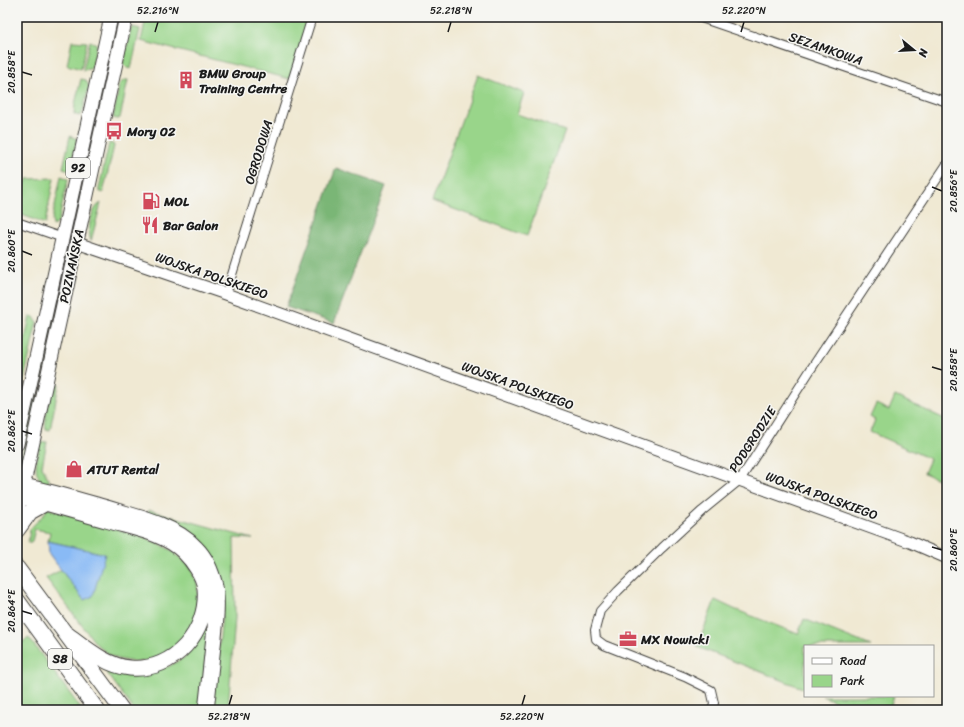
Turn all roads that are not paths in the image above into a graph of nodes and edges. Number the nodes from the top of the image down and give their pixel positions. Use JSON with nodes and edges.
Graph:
{"nodes":[{"id":1,"x":111,"y":17,"type":"edge"},
{"id":2,"x":126,"y":17,"type":"edge"},
{"id":3,"x":312,"y":17,"type":"edge"},
{"id":4,"x":698,"y":17,"type":"edge"},
{"id":5,"x":947,"y":102,"type":"edge"},
{"id":6,"x":947,"y":164,"type":"edge"},
{"id":7,"x":17,"y":222,"type":"edge"},
{"id":8,"x":63,"y":238,"type":"junction"},
{"id":9,"x":76,"y":243,"type":"junction"},
{"id":10,"x":226,"y":294,"type":"junction"},
{"id":11,"x":17,"y":444,"type":"edge"},
{"id":12,"x":740,"y":480,"type":"junction"},
{"id":13,"x":20,"y":490,"type":"edge"},
{"id":14,"x":46,"y":503,"type":"junction"},
{"id":15,"x":17,"y":515,"type":"edge"},
{"id":16,"x":17,"y":530,"type":"edge"},
{"id":17,"x":947,"y":558,"type":"edge"},
{"id":18,"x":17,"y":568,"type":"edge"},
{"id":19,"x":20,"y":604,"type":"edge"},
{"id":20,"x":67,"y":634,"type":"junction"},
{"id":21,"x":98,"y":710,"type":"edge"},
{"id":22,"x":122,"y":710,"type":"edge"},
{"id":23,"x":206,"y":710,"type":"edge"},
{"id":24,"x":712,"y":710,"type":"edge"}],
"edges":[{"from":1,"to":8,"type":"main road","name":"POZNAŃSKA","number":"92"},
{"from":2,"to":9,"type":"main road","name":"POZNAŃSKA","number":"92"},
{"from":3,"to":10,"type":"street","name":"OGRODOWA"},
{"from":4,"to":5,"type":"street","name":"SEZAMKOWA"},
{"from":6,"to":12,"type":"street","name":"PODGRODZIE"},
{"from":7,"to":8,"type":"street"},
{"from":8,"to":11,"type":"main road","name":"POZNAŃSKA","number":"92"},
{"from":9,"to":10,"type":"street","name":"WOJSKA POLSKIEGO"},
{"from":9,"to":13,"type":"main road","name":"POZNAŃSKA","number":"92"},
{"from":10,"to":12,"type":"street","name":"WOJSKA POLSKIEGO"},
{"from":12,"to":17,"type":"street","name":"WOJSKA POLSKIEGO"},
{"from":12,"to":24,"type":"street","name":"PODGRODZIE"},
{"from":13,"to":14,"type":"highway"},
{"from":13,"to":15,"type":"main road","name":"POZNAŃSKA","number":"92"},
{"from":13,"to":23,"type":"highway"},
{"from":14,"to":16,"type":"highway"},
{"from":14,"to":20,"type":"highway"},
{"from":18,"to":20,"type":"highway","number":"S8"},
{"from":19,"to":21,"type":"highway","number":"S8"},
{"from":20,"to":22,"type":"highway","number":"S8"}]}
